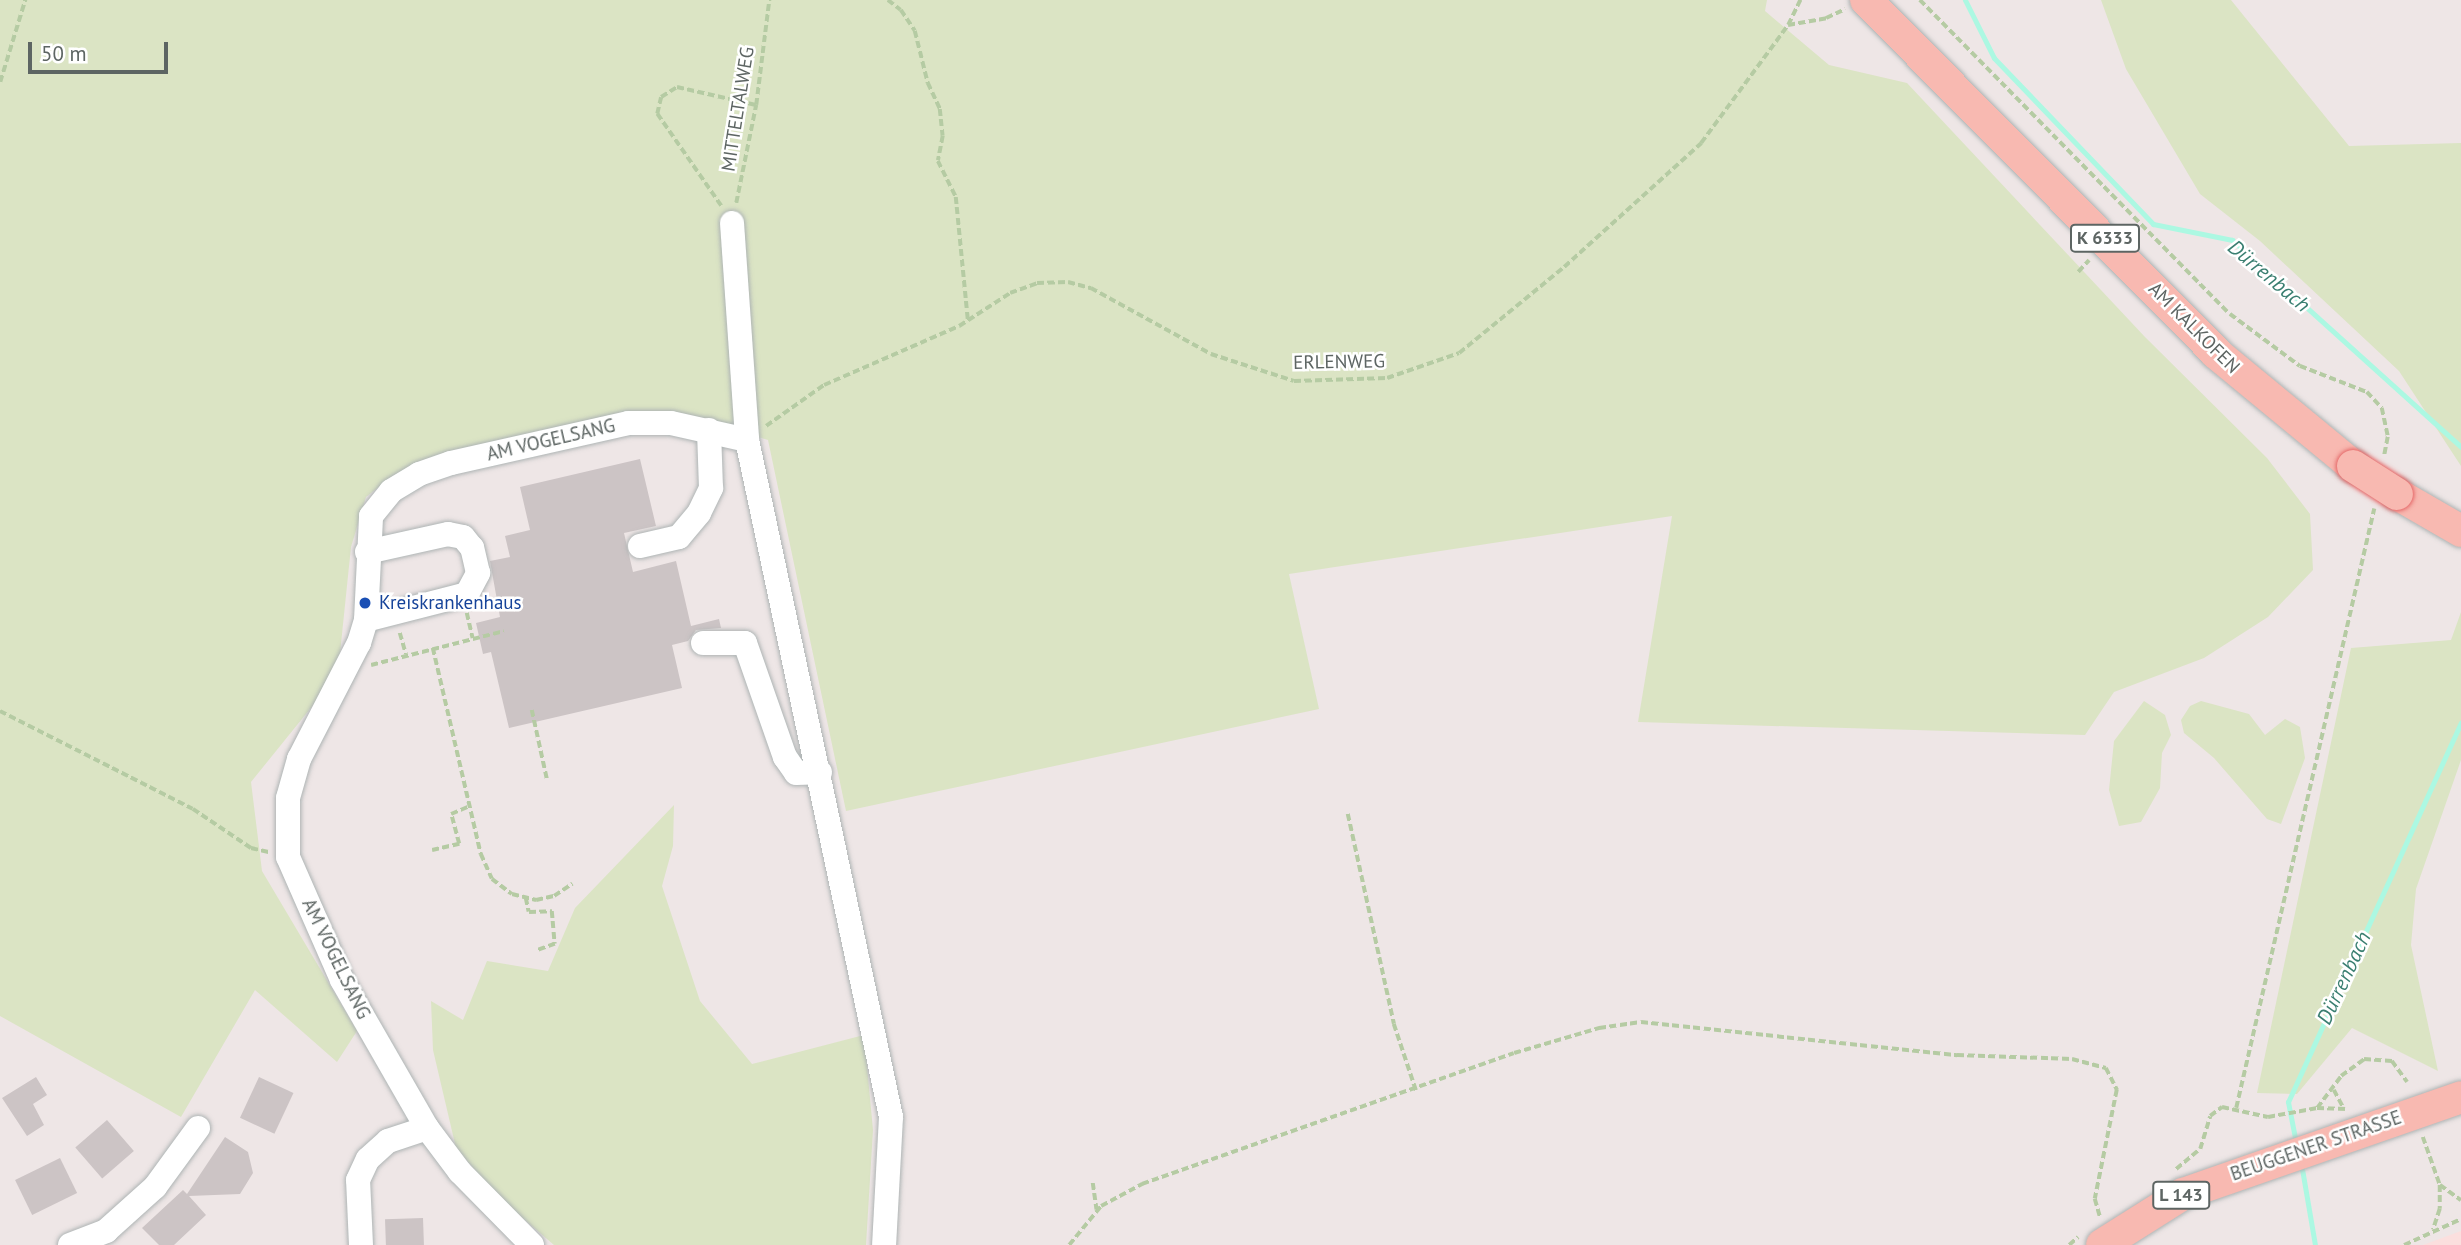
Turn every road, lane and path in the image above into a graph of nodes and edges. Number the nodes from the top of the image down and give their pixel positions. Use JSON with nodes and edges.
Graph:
{"nodes":[{"id":1,"x":769,"y":0,"type":"edge"},
{"id":2,"x":888,"y":0,"type":"edge"},
{"id":3,"x":1800,"y":0,"type":"edge"},
{"id":4,"x":1920,"y":0,"type":"edge"},
{"id":5,"x":24,"y":1,"type":"edge"},
{"id":6,"x":1857,"y":4,"type":"edge"},
{"id":7,"x":1788,"y":24,"type":"junction"},
{"id":8,"x":0,"y":82,"type":"edge"},
{"id":9,"x":756,"y":105,"type":"junction"},
{"id":10,"x":733,"y":222,"type":"junction"},
{"id":11,"x":968,"y":320,"type":"junction"},
{"id":12,"x":709,"y":430,"type":"junction"},
{"id":13,"x":747,"y":440,"type":"junction"},
{"id":14,"x":2368,"y":464,"type":"junction"},
{"id":15,"x":2386,"y":496,"type":"junction"},
{"id":16,"x":2461,"y":531,"type":"edge"},
{"id":17,"x":640,"y":546,"type":"dead end"},
{"id":18,"x":367,"y":551,"type":"junction"},
{"id":19,"x":366,"y":620,"type":"junction"},
{"id":20,"x":504,"y":632,"type":"dead end"},
{"id":21,"x":704,"y":643,"type":"dead end"},
{"id":22,"x":433,"y":648,"type":"junction"},
{"id":23,"x":344,"y":679,"type":"junction"},
{"id":24,"x":532,"y":710,"type":"dead end"},
{"id":25,"x":0,"y":711,"type":"edge"},
{"id":26,"x":820,"y":772,"type":"junction"},
{"id":27,"x":547,"y":779,"type":"dead end"},
{"id":28,"x":470,"y":806,"type":"junction"},
{"id":29,"x":1348,"y":814,"type":"dead end"},
{"id":30,"x":432,"y":850,"type":"dead end"},
{"id":31,"x":288,"y":856,"type":"junction"},
{"id":32,"x":572,"y":884,"type":"dead end"},
{"id":33,"x":526,"y":898,"type":"junction"},
{"id":34,"x":536,"y":951,"type":"dead end"},
{"id":35,"x":2407,"y":1082,"type":"dead end"},
{"id":36,"x":2334,"y":1089,"type":"junction"},
{"id":37,"x":1416,"y":1090,"type":"junction"},
{"id":38,"x":2461,"y":1097,"type":"edge"},
{"id":39,"x":2236,"y":1108,"type":"junction"},
{"id":40,"x":2317,"y":1108,"type":"junction"},
{"id":41,"x":198,"y":1128,"type":"dead end"},
{"id":42,"x":427,"y":1128,"type":"junction"},
{"id":43,"x":2420,"y":1129,"type":"dead end"},
{"id":44,"x":2165,"y":1175,"type":"dead end"},
{"id":45,"x":1093,"y":1183,"type":"dead end"},
{"id":46,"x":2440,"y":1185,"type":"junction"},
{"id":47,"x":2461,"y":1200,"type":"edge"},
{"id":48,"x":1097,"y":1210,"type":"junction"},
{"id":49,"x":2461,"y":1219,"type":"edge"},
{"id":50,"x":2101,"y":1227,"type":"edge"},
{"id":51,"x":2433,"y":1230,"type":"junction"},
{"id":52,"x":70,"y":1245,"type":"edge"},
{"id":53,"x":361,"y":1245,"type":"edge"},
{"id":54,"x":532,"y":1245,"type":"edge"},
{"id":55,"x":884,"y":1245,"type":"edge"},
{"id":56,"x":1069,"y":1245,"type":"edge"},
{"id":57,"x":2069,"y":1245,"type":"edge"},
{"id":58,"x":2404,"y":1245,"type":"edge"}],
"edges":[{"from":1,"to":9,"type":"path","name":"MITTELTALWEG"},
{"from":2,"to":11,"type":"path"},
{"from":3,"to":7,"type":"path","name":"ERLENWEG"},
{"from":4,"to":14,"type":"path"},
{"from":5,"to":8,"type":"path"},
{"from":6,"to":7,"type":"path"},
{"from":6,"to":14,"type":"main road","name":"AM KALKOFEN","number":"K 6333"},
{"from":7,"to":11,"type":"path","name":"ERLENWEG"},
{"from":9,"to":10,"type":"path","name":"MITTELTALWEG"},
{"from":9,"to":10,"type":"path"},
{"from":10,"to":13,"type":"street"},
{"from":11,"to":13,"type":"path","name":"ERLENWEG"},
{"from":12,"to":13,"type":"street","name":"AM VOGELSANG"},
{"from":12,"to":17,"type":"street"},
{"from":12,"to":18,"type":"street","name":"AM VOGELSANG"},
{"from":13,"to":26,"type":"street"},
{"from":14,"to":15,"type":"main road","name":"AM KALKOFEN","number":"K 6333","bridge":true},
{"from":15,"to":16,"type":"main road","name":"AM KALKOFEN","number":"K 6333"},
{"from":15,"to":39,"type":"path"},
{"from":18,"to":19,"type":"street","name":"AM VOGELSANG"},
{"from":18,"to":19,"type":"street"},
{"from":19,"to":23,"type":"street","name":"AM VOGELSANG"},
{"from":20,"to":22,"type":"path"},
{"from":21,"to":26,"type":"street"},
{"from":22,"to":23,"type":"path"},
{"from":22,"to":28,"type":"path"},
{"from":23,"to":31,"type":"street","name":"AM VOGELSANG"},
{"from":24,"to":27,"type":"path"},
{"from":25,"to":31,"type":"path"},
{"from":26,"to":55,"type":"street"},
{"from":28,"to":30,"type":"path"},
{"from":28,"to":33,"type":"path"},
{"from":29,"to":37,"type":"path"},
{"from":31,"to":42,"type":"street","name":"AM VOGELSANG"},
{"from":32,"to":33,"type":"path"},
{"from":33,"to":34,"type":"path"},
{"from":35,"to":36,"type":"path"},
{"from":36,"to":40,"type":"path"},
{"from":36,"to":40,"type":"path"},
{"from":37,"to":48,"type":"path"},
{"from":37,"to":50,"type":"path"},
{"from":38,"to":50,"type":"main road","name":"BEUGGENER STRASSE","number":"L 143"},
{"from":39,"to":40,"type":"path"},
{"from":39,"to":44,"type":"path"},
{"from":41,"to":52,"type":"street"},
{"from":42,"to":53,"type":"street"},
{"from":42,"to":54,"type":"street","name":"AM VOGELSANG"},
{"from":43,"to":46,"type":"path"},
{"from":45,"to":48,"type":"path"},
{"from":46,"to":47,"type":"path"},
{"from":46,"to":51,"type":"path"},
{"from":48,"to":56,"type":"path"},
{"from":49,"to":51,"type":"path"},
{"from":50,"to":57,"type":"path"},
{"from":51,"to":58,"type":"path"}]}
